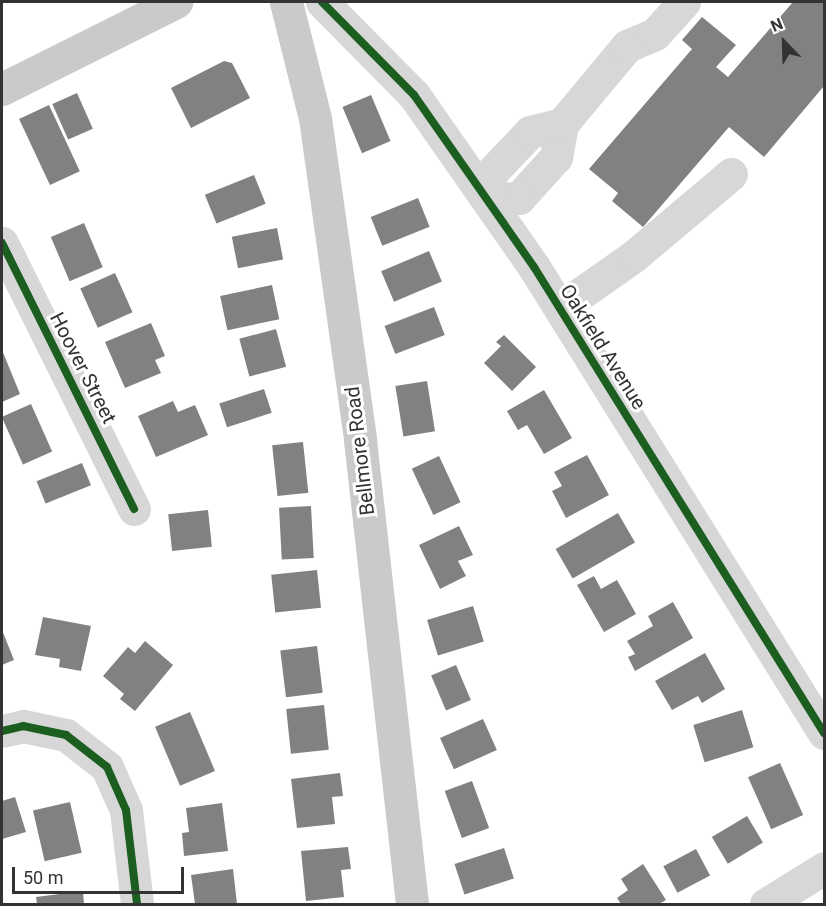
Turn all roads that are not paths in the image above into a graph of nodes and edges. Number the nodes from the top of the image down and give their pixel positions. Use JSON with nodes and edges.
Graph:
{"nodes":[{"id":1,"x":176,"y":2,"type":"edge"},
{"id":2,"x":286,"y":2,"type":"edge"},
{"id":3,"x":322,"y":2,"type":"edge"},
{"id":4,"x":684,"y":2,"type":"edge"},
{"id":5,"x":2,"y":89,"type":"edge"},
{"id":6,"x":731,"y":174,"type":"dead end"},
{"id":7,"x":487,"y":199,"type":"junction"},
{"id":8,"x":2,"y":243,"type":"edge"},
{"id":9,"x":560,"y":308,"type":"junction"},
{"id":10,"x":134,"y":509,"type":"dead end"},
{"id":11,"x":2,"y":731,"type":"edge"},
{"id":12,"x":825,"y":733,"type":"edge"},
{"id":13,"x":825,"y":867,"type":"edge"},
{"id":14,"x":137,"y":904,"type":"edge"},
{"id":15,"x":412,"y":904,"type":"edge"},
{"id":16,"x":766,"y":904,"type":"edge"}],
"edges":[{"from":1,"to":5,"type":"main road"},
{"from":2,"to":15,"type":"main road","name":"Bellmore Road"},
{"from":3,"to":7,"type":"street","name":"Oakfield Avenue"},
{"from":4,"to":7,"type":"street"},
{"from":6,"to":9,"type":"street"},
{"from":7,"to":9,"type":"street","name":"Oakfield Avenue"},
{"from":8,"to":10,"type":"street","name":"Hoover Street"},
{"from":9,"to":12,"type":"street","name":"Oakfield Avenue"},
{"from":11,"to":14,"type":"street"},
{"from":13,"to":16,"type":"street"}]}
